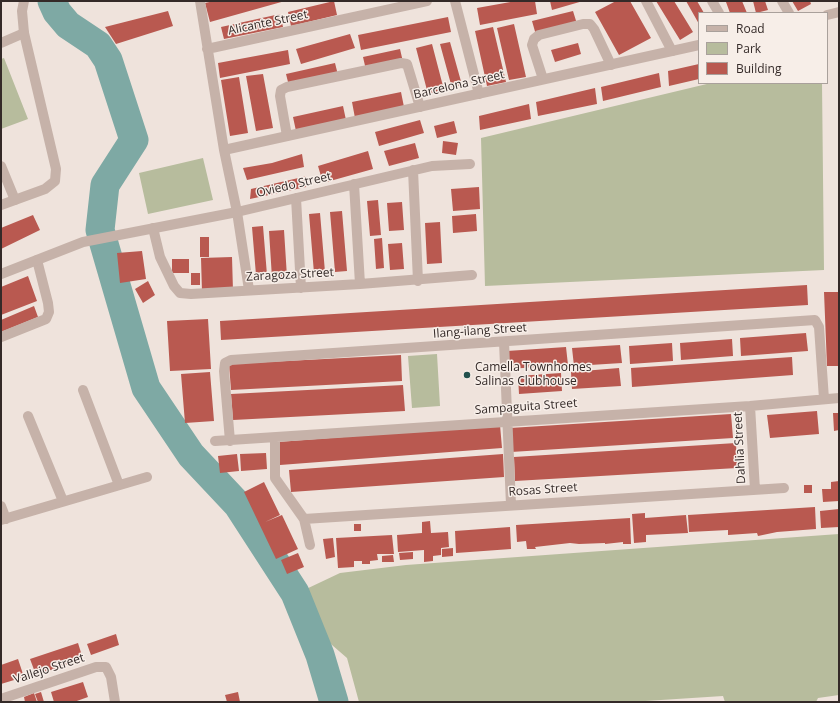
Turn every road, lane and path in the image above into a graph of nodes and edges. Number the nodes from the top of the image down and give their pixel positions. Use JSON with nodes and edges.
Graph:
{"nodes":[{"id":1,"x":24,"y":1,"type":"edge"},
{"id":2,"x":200,"y":1,"type":"edge"},
{"id":3,"x":427,"y":1,"type":"edge"},
{"id":4,"x":456,"y":1,"type":"edge"},
{"id":5,"x":646,"y":1,"type":"edge"},
{"id":6,"x":712,"y":1,"type":"edge"},
{"id":7,"x":782,"y":1,"type":"edge"},
{"id":8,"x":718,"y":12,"type":"edge"},
{"id":9,"x":788,"y":12,"type":"edge"},
{"id":10,"x":839,"y":12,"type":"edge"},
{"id":11,"x":828,"y":16,"type":"edge"},
{"id":12,"x":24,"y":33,"type":"junction"},
{"id":13,"x":1,"y":43,"type":"edge"},
{"id":14,"x":698,"y":45,"type":"edge"},
{"id":15,"x":208,"y":49,"type":"junction"},
{"id":16,"x":672,"y":51,"type":"junction"},
{"id":17,"x":611,"y":65,"type":"junction"},
{"id":18,"x":543,"y":79,"type":"junction"},
{"id":19,"x":479,"y":94,"type":"junction"},
{"id":20,"x":420,"y":107,"type":"junction"},
{"id":21,"x":287,"y":136,"type":"junction"},
{"id":22,"x":224,"y":150,"type":"junction"},
{"id":23,"x":470,"y":164,"type":"dead end"},
{"id":24,"x":1,"y":166,"type":"edge"},
{"id":25,"x":413,"y":170,"type":"junction"},
{"id":26,"x":354,"y":184,"type":"junction"},
{"id":27,"x":296,"y":198,"type":"junction"},
{"id":28,"x":15,"y":200,"type":"junction"},
{"id":29,"x":1,"y":205,"type":"edge"},
{"id":30,"x":237,"y":212,"type":"junction"},
{"id":31,"x":153,"y":228,"type":"junction"},
{"id":32,"x":37,"y":260,"type":"junction"},
{"id":33,"x":1,"y":274,"type":"edge"},
{"id":34,"x":472,"y":275,"type":"dead end"},
{"id":35,"x":418,"y":281,"type":"junction"},
{"id":36,"x":360,"y":284,"type":"junction"},
{"id":37,"x":301,"y":288,"type":"junction"},
{"id":38,"x":249,"y":290,"type":"junction"},
{"id":39,"x":1,"y":337,"type":"edge"},
{"id":40,"x":504,"y":342,"type":"junction"},
{"id":41,"x":83,"y":390,"type":"dead end"},
{"id":42,"x":839,"y":398,"type":"edge"},
{"id":43,"x":824,"y":399,"type":"junction"},
{"id":44,"x":750,"y":406,"type":"junction"},
{"id":45,"x":28,"y":416,"type":"dead end"},
{"id":46,"x":506,"y":421,"type":"junction"},
{"id":47,"x":275,"y":438,"type":"junction"},
{"id":48,"x":215,"y":441,"type":"dead end"},
{"id":49,"x":230,"y":441,"type":"junction"},
{"id":50,"x":147,"y":477,"type":"dead end"},
{"id":51,"x":119,"y":485,"type":"junction"},
{"id":52,"x":784,"y":488,"type":"dead end"},
{"id":53,"x":755,"y":490,"type":"junction"},
{"id":54,"x":63,"y":502,"type":"junction"},
{"id":55,"x":511,"y":505,"type":"junction"},
{"id":56,"x":1,"y":506,"type":"edge"},
{"id":57,"x":304,"y":518,"type":"junction"},
{"id":58,"x":3,"y":519,"type":"edge"},
{"id":59,"x":310,"y":546,"type":"dead end"},
{"id":60,"x":1,"y":699,"type":"edge"},
{"id":61,"x":115,"y":702,"type":"edge"}],
"edges":[{"from":1,"to":12,"type":"street"},
{"from":2,"to":15,"type":"street"},
{"from":3,"to":15,"type":"street","name":"Alicante Street"},
{"from":4,"to":19,"type":"street"},
{"from":5,"to":16,"type":"street"},
{"from":6,"to":8,"type":"street"},
{"from":7,"to":9,"type":"street"},
{"from":10,"to":11,"type":"street"},
{"from":12,"to":13,"type":"street"},
{"from":12,"to":28,"type":"street"},
{"from":14,"to":16,"type":"street","name":"Barcelona Street"},
{"from":15,"to":22,"type":"street"},
{"from":16,"to":17,"type":"street","name":"Barcelona Street"},
{"from":17,"to":18,"type":"street","name":"Barcelona Street"},
{"from":17,"to":18,"type":"street"},
{"from":18,"to":19,"type":"street","name":"Barcelona Street"},
{"from":19,"to":20,"type":"street","name":"Barcelona Street"},
{"from":20,"to":21,"type":"street","name":"Barcelona Street"},
{"from":20,"to":21,"type":"street"},
{"from":21,"to":22,"type":"street","name":"Barcelona Street"},
{"from":22,"to":30,"type":"street"},
{"from":23,"to":25,"type":"street","name":"Oviedo Street"},
{"from":24,"to":28,"type":"street"},
{"from":25,"to":26,"type":"street","name":"Oviedo Street"},
{"from":25,"to":35,"type":"street"},
{"from":26,"to":27,"type":"street","name":"Oviedo Street"},
{"from":26,"to":36,"type":"street"},
{"from":27,"to":30,"type":"street","name":"Oviedo Street"},
{"from":27,"to":37,"type":"street"},
{"from":28,"to":29,"type":"street"},
{"from":30,"to":31,"type":"street","name":"Oviedo Street"},
{"from":30,"to":38,"type":"street"},
{"from":31,"to":32,"type":"street","name":"Oviedo Street"},
{"from":31,"to":38,"type":"street","name":"Zaragoza Street"},
{"from":32,"to":33,"type":"street","name":"Oviedo Street"},
{"from":32,"to":39,"type":"street"},
{"from":34,"to":35,"type":"street","name":"Zaragoza Street"},
{"from":35,"to":36,"type":"street","name":"Zaragoza Street"},
{"from":36,"to":37,"type":"street","name":"Zaragoza Street"},
{"from":37,"to":38,"type":"street","name":"Zaragoza Street"},
{"from":40,"to":43,"type":"street","name":"Ilang-ilang Street"},
{"from":40,"to":46,"type":"street"},
{"from":40,"to":49,"type":"street","name":"Ilang-ilang Street"},
{"from":41,"to":51,"type":"street"},
{"from":42,"to":43,"type":"street","name":"Sampaguita Street"},
{"from":43,"to":44,"type":"street","name":"Sampaguita Street"},
{"from":44,"to":46,"type":"street","name":"Sampaguita Street"},
{"from":44,"to":53,"type":"street","name":"Dahlia Street"},
{"from":45,"to":54,"type":"street"},
{"from":46,"to":47,"type":"street","name":"Sampaguita Street"},
{"from":46,"to":55,"type":"street"},
{"from":47,"to":49,"type":"street","name":"Sampaguita Street"},
{"from":47,"to":57,"type":"street"},
{"from":48,"to":49,"type":"street","name":"Sampaguita Street"},
{"from":50,"to":51,"type":"street"},
{"from":51,"to":54,"type":"street"},
{"from":52,"to":53,"type":"street","name":"Rosas Street"},
{"from":53,"to":55,"type":"street","name":"Rosas Street"},
{"from":54,"to":58,"type":"street"},
{"from":55,"to":57,"type":"street","name":"Rosas Street"},
{"from":56,"to":58,"type":"street"},
{"from":57,"to":59,"type":"street"},
{"from":60,"to":61,"type":"street","name":"Vallejo Street"}]}
